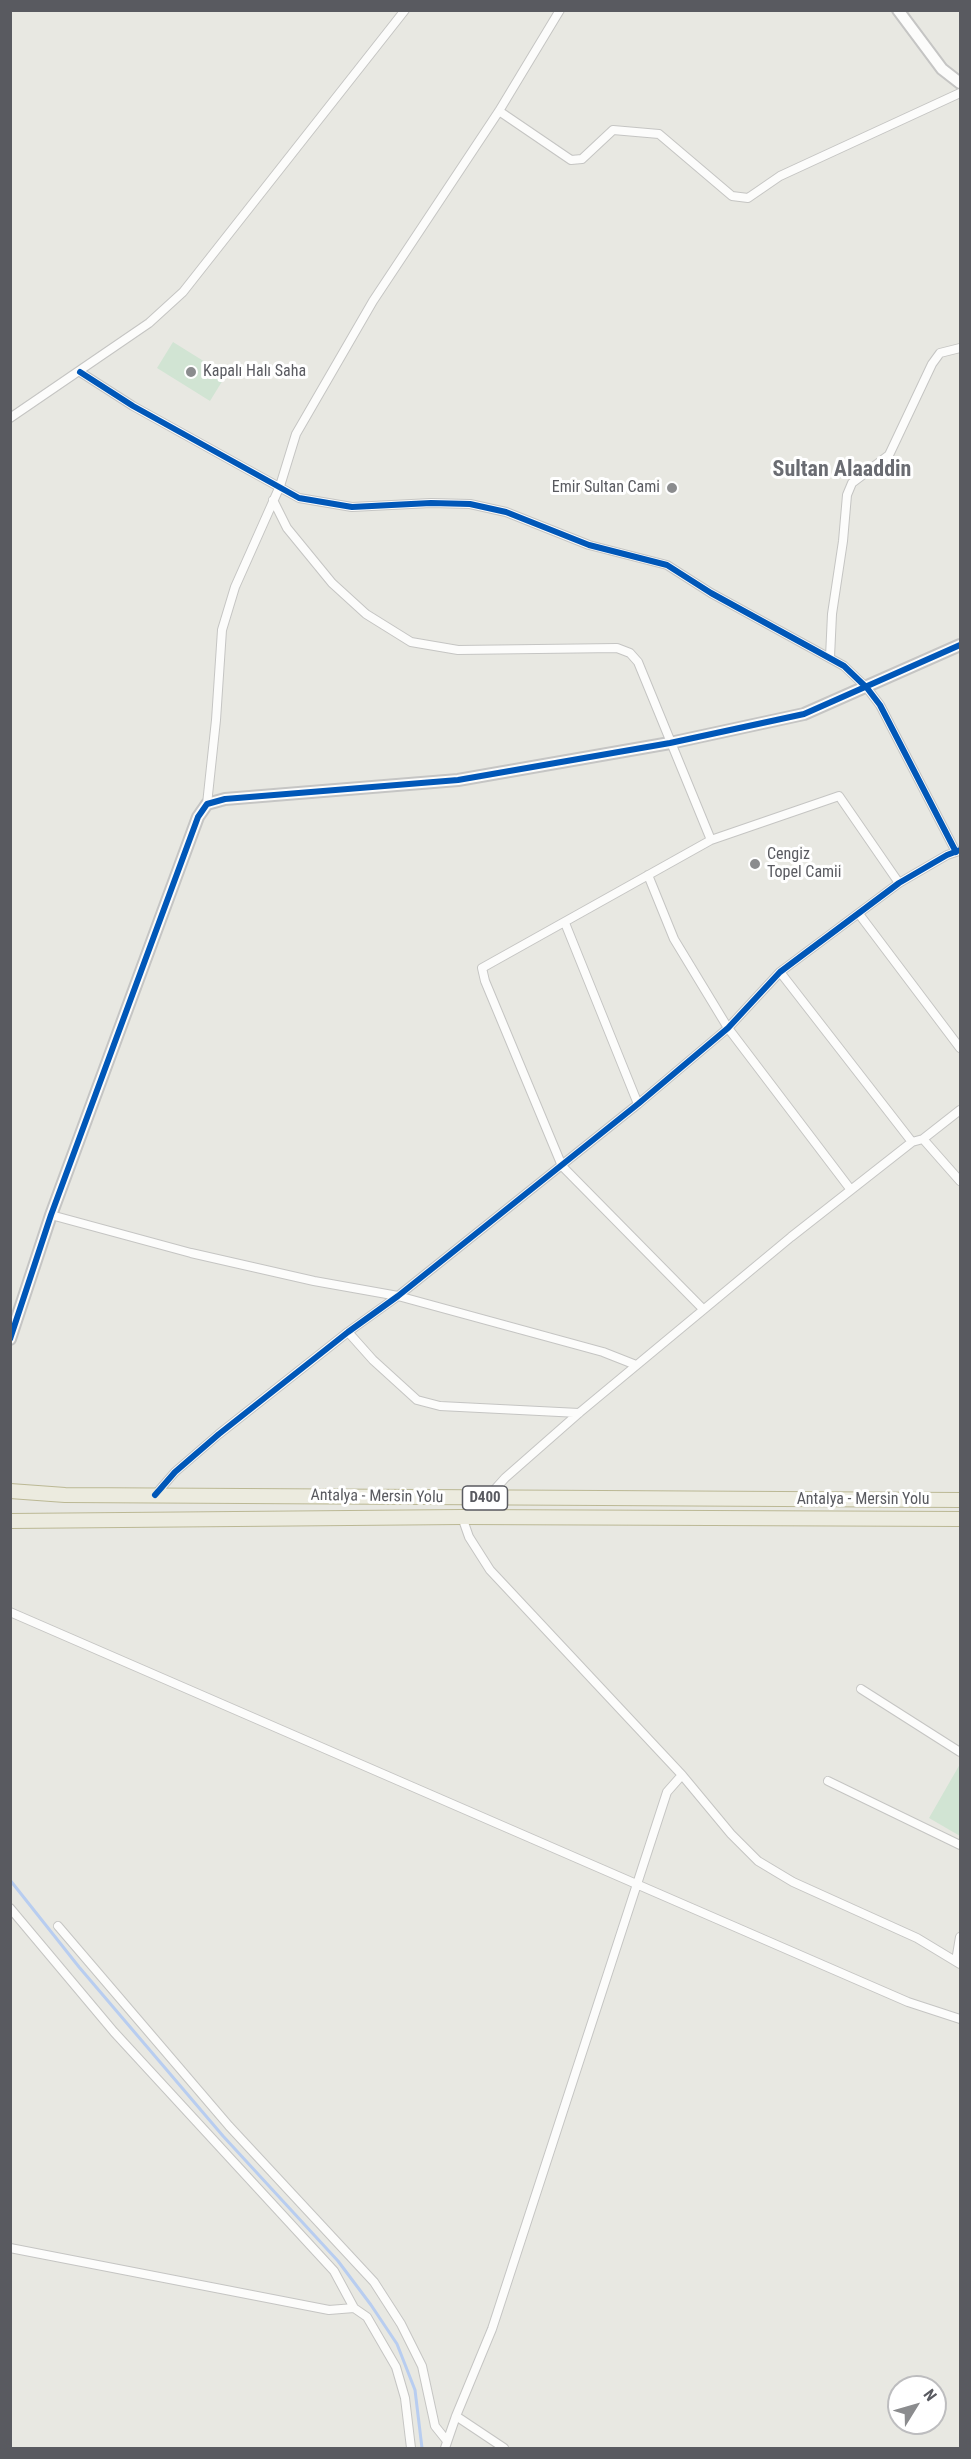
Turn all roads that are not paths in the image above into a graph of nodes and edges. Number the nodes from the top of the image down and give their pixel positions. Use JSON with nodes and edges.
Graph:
{"nodes":[{"id":1,"x":405,"y":10,"type":"edge"},
{"id":2,"x":560,"y":10,"type":"edge"},
{"id":3,"x":898,"y":10,"type":"edge"},
{"id":4,"x":960,"y":83,"type":"edge"},
{"id":5,"x":960,"y":93,"type":"edge"},
{"id":6,"x":499,"y":111,"type":"junction"},
{"id":7,"x":960,"y":348,"type":"edge"},
{"id":8,"x":80,"y":372,"type":"junction"},
{"id":9,"x":10,"y":418,"type":"edge"},
{"id":10,"x":280,"y":486,"type":"junction"},
{"id":11,"x":273,"y":500,"type":"junction"},
{"id":12,"x":960,"y":645,"type":"edge"},
{"id":13,"x":830,"y":657,"type":"junction"},
{"id":14,"x":867,"y":688,"type":"junction"},
{"id":15,"x":670,"y":743,"type":"junction"},
{"id":16,"x":207,"y":804,"type":"junction"},
{"id":17,"x":711,"y":840,"type":"junction"},
{"id":18,"x":958,"y":851,"type":"edge"},
{"id":19,"x":648,"y":875,"type":"junction"},
{"id":20,"x":899,"y":883,"type":"junction"},
{"id":21,"x":859,"y":914,"type":"junction"},
{"id":22,"x":565,"y":923,"type":"junction"},
{"id":23,"x":780,"y":972,"type":"junction"},
{"id":24,"x":728,"y":1028,"type":"junction"},
{"id":25,"x":960,"y":1048,"type":"edge"},
{"id":26,"x":638,"y":1104,"type":"junction"},
{"id":27,"x":960,"y":1110,"type":"edge"},
{"id":28,"x":923,"y":1138,"type":"junction"},
{"id":29,"x":912,"y":1142,"type":"junction"},
{"id":30,"x":562,"y":1166,"type":"junction"},
{"id":31,"x":960,"y":1181,"type":"edge"},
{"id":32,"x":851,"y":1190,"type":"junction"},
{"id":33,"x":51,"y":1215,"type":"junction"},
{"id":34,"x":398,"y":1296,"type":"junction"},
{"id":35,"x":703,"y":1309,"type":"junction"},
{"id":36,"x":348,"y":1332,"type":"junction"},
{"id":37,"x":10,"y":1339,"type":"edge"},
{"id":38,"x":636,"y":1365,"type":"junction"},
{"id":39,"x":579,"y":1413,"type":"junction"},
{"id":40,"x":10,"y":1491,"type":"edge"},
{"id":41,"x":155,"y":1495,"type":"junction"},
{"id":42,"x":487,"y":1498,"type":"junction"},
{"id":43,"x":960,"y":1500,"type":"edge"},
{"id":44,"x":462,"y":1517,"type":"junction"},
{"id":45,"x":960,"y":1519,"type":"edge"},
{"id":46,"x":10,"y":1521,"type":"edge"},
{"id":47,"x":10,"y":1612,"type":"edge"},
{"id":48,"x":861,"y":1689,"type":"dead end"},
{"id":49,"x":960,"y":1752,"type":"edge"},
{"id":50,"x":682,"y":1775,"type":"junction"},
{"id":51,"x":828,"y":1781,"type":"dead end"},
{"id":52,"x":960,"y":1845,"type":"edge"},
{"id":53,"x":638,"y":1885,"type":"junction"},
{"id":54,"x":10,"y":1908,"type":"edge"},
{"id":55,"x":58,"y":1926,"type":"dead end"},
{"id":56,"x":960,"y":1937,"type":"edge"},
{"id":57,"x":958,"y":1962,"type":"edge"},
{"id":58,"x":960,"y":2019,"type":"edge"},
{"id":59,"x":10,"y":2248,"type":"edge"},
{"id":60,"x":354,"y":2308,"type":"junction"},
{"id":61,"x":456,"y":2416,"type":"junction"},
{"id":62,"x":446,"y":2445,"type":"edge"},
{"id":63,"x":411,"y":2448,"type":"edge"},
{"id":64,"x":504,"y":2448,"type":"edge"}],
"edges":[{"from":1,"to":8,"type":"street"},
{"from":2,"to":6,"type":"street"},
{"from":3,"to":4,"type":"street"},
{"from":5,"to":6,"type":"street"},
{"from":6,"to":10,"type":"street"},
{"from":7,"to":13,"type":"street"},
{"from":8,"to":9,"type":"street"},
{"from":8,"to":10,"type":"street"},
{"from":10,"to":11,"type":"street"},
{"from":10,"to":13,"type":"street"},
{"from":11,"to":15,"type":"street"},
{"from":11,"to":16,"type":"street"},
{"from":12,"to":14,"type":"street"},
{"from":13,"to":14,"type":"street"},
{"from":14,"to":15,"type":"street"},
{"from":14,"to":18,"type":"street"},
{"from":15,"to":16,"type":"street"},
{"from":15,"to":17,"type":"street"},
{"from":16,"to":33,"type":"street"},
{"from":17,"to":19,"type":"street"},
{"from":17,"to":20,"type":"street"},
{"from":18,"to":20,"type":"street"},
{"from":19,"to":22,"type":"street"},
{"from":19,"to":24,"type":"street"},
{"from":20,"to":21,"type":"street"},
{"from":21,"to":23,"type":"street"},
{"from":21,"to":25,"type":"street"},
{"from":22,"to":26,"type":"street"},
{"from":22,"to":30,"type":"street"},
{"from":23,"to":24,"type":"street"},
{"from":23,"to":29,"type":"street"},
{"from":24,"to":26,"type":"street"},
{"from":24,"to":32,"type":"street"},
{"from":26,"to":30,"type":"street"},
{"from":27,"to":28,"type":"street"},
{"from":28,"to":29,"type":"street"},
{"from":28,"to":31,"type":"street"},
{"from":29,"to":32,"type":"street"},
{"from":30,"to":34,"type":"street"},
{"from":30,"to":35,"type":"street"},
{"from":32,"to":35,"type":"street"},
{"from":33,"to":34,"type":"street"},
{"from":33,"to":37,"type":"street"},
{"from":34,"to":36,"type":"street"},
{"from":34,"to":38,"type":"street"},
{"from":35,"to":38,"type":"street"},
{"from":36,"to":39,"type":"street"},
{"from":36,"to":41,"type":"street"},
{"from":38,"to":39,"type":"street"},
{"from":39,"to":42,"type":"street"},
{"from":40,"to":41,"type":"highway","name":"Antalya - Mersin Yolu","number":"D400"},
{"from":41,"to":42,"type":"highway","name":"Antalya - Mersin Yolu","number":"D400"},
{"from":42,"to":43,"type":"highway","name":"Antalya - Mersin Yolu","number":"D400"},
{"from":44,"to":45,"type":"highway","name":"Antalya - Mersin Yolu","number":"D400"},
{"from":44,"to":46,"type":"highway","name":"Antalya - Mersin Yolu","number":"D400"},
{"from":44,"to":50,"type":"street"},
{"from":47,"to":53,"type":"street"},
{"from":48,"to":49,"type":"street"},
{"from":50,"to":53,"type":"street"},
{"from":50,"to":57,"type":"street"},
{"from":51,"to":52,"type":"street"},
{"from":53,"to":58,"type":"street"},
{"from":53,"to":61,"type":"street"},
{"from":54,"to":60,"type":"street"},
{"from":55,"to":62,"type":"street"},
{"from":56,"to":57,"type":"street"},
{"from":59,"to":60,"type":"street"},
{"from":60,"to":63,"type":"street"},
{"from":61,"to":62,"type":"street"},
{"from":61,"to":64,"type":"street"}]}
